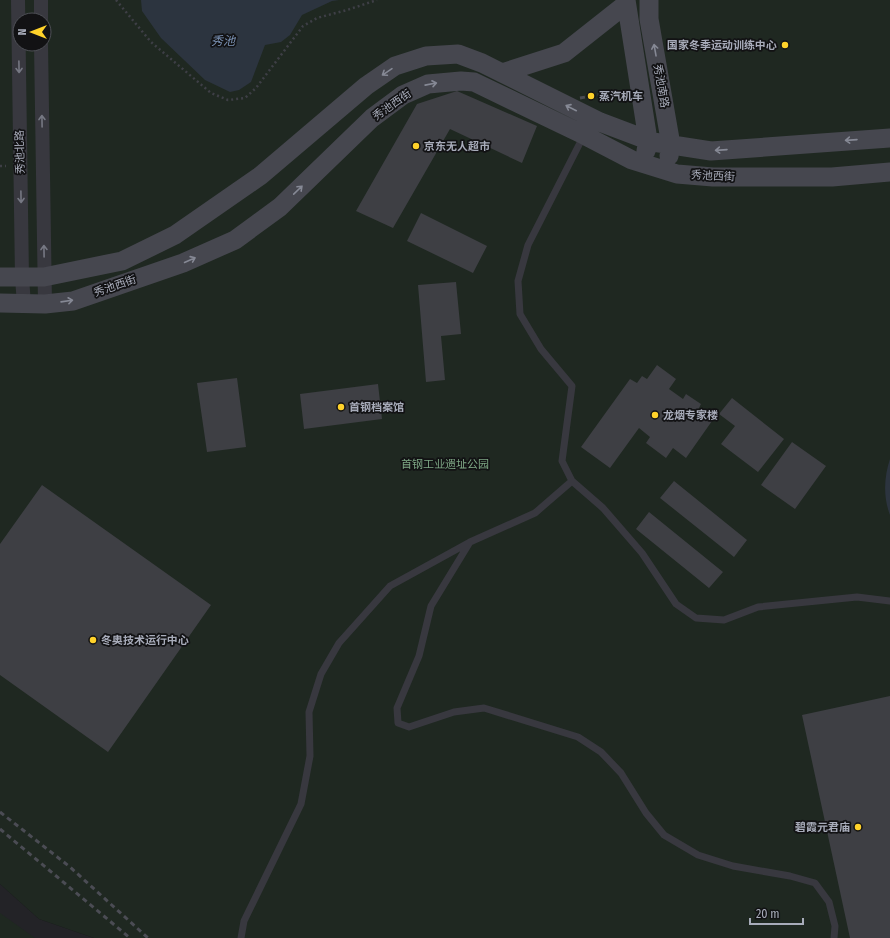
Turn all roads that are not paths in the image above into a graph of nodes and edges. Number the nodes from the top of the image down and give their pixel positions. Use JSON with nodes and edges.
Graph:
{"nodes":[{"id":1,"x":18,"y":0,"type":"edge"},
{"id":2,"x":41,"y":0,"type":"edge"},
{"id":3,"x":649,"y":0,"type":"edge"},
{"id":4,"x":626,"y":2,"type":"edge"},
{"id":5,"x":41,"y":12,"type":"edge"},
{"id":6,"x":41,"y":52,"type":"edge"},
{"id":7,"x":502,"y":73,"type":"junction"},
{"id":8,"x":588,"y":126,"type":"junction"},
{"id":9,"x":890,"y":138,"type":"edge"},
{"id":10,"x":648,"y":140,"type":"junction"},
{"id":11,"x":671,"y":145,"type":"junction"},
{"id":12,"x":643,"y":164,"type":"junction"},
{"id":13,"x":665,"y":171,"type":"junction"},
{"id":14,"x":890,"y":172,"type":"edge"},
{"id":15,"x":0,"y":277,"type":"edge"},
{"id":16,"x":44,"y":277,"type":"junction"},
{"id":17,"x":22,"y":278,"type":"junction"},
{"id":18,"x":0,"y":303,"type":"edge"},
{"id":19,"x":24,"y":304,"type":"junction"},
{"id":20,"x":45,"y":304,"type":"junction"},
{"id":21,"x":572,"y":481,"type":"junction"},
{"id":22,"x":470,"y":542,"type":"junction"},
{"id":23,"x":890,"y":601,"type":"edge"},
{"id":24,"x":241,"y":938,"type":"edge"},
{"id":25,"x":834,"y":938,"type":"edge"}],
"edges":[{"from":1,"to":17,"type":"street","name":"秀池北路","one_way":true},
{"from":2,"to":5,"type":"street"},
{"from":11,"to":3,"type":"street","name":"秀池南路","one_way":true},
{"from":4,"to":7,"type":"street"},
{"from":4,"to":10,"type":"street","name":"秀池南路"},
{"from":16,"to":6,"type":"street","name":"秀池北路","one_way":true},
{"from":8,"to":7,"type":"street","name":"秀池西街","one_way":true},
{"from":7,"to":16,"type":"street","name":"秀池西街","one_way":true},
{"from":8,"to":10,"type":"street","name":"秀池西街"},
{"from":8,"to":12,"type":"street","name":"秀池西街"},
{"from":20,"to":8,"type":"street","name":"秀池西街","one_way":true},
{"from":8,"to":21,"type":"lane"},
{"from":9,"to":11,"type":"street","name":"秀池西街","one_way":true},
{"from":10,"to":11,"type":"street","name":"秀池西街"},
{"from":10,"to":12,"type":"street","name":"秀池南路"},
{"from":11,"to":13,"type":"street","name":"秀池南路"},
{"from":12,"to":13,"type":"street","name":"秀池西街"},
{"from":13,"to":14,"type":"street","name":"秀池西街"},
{"from":15,"to":17,"type":"street","name":"秀池西街"},
{"from":16,"to":17,"type":"street","name":"秀池西街"},
{"from":16,"to":20,"type":"street","name":"秀池北路"},
{"from":17,"to":19,"type":"street","name":"秀池北路"},
{"from":18,"to":19,"type":"street","name":"秀池西街"},
{"from":19,"to":20,"type":"street","name":"秀池西街"},
{"from":21,"to":22,"type":"lane"},
{"from":21,"to":23,"type":"lane"},
{"from":22,"to":24,"type":"lane"},
{"from":22,"to":25,"type":"lane"}]}
